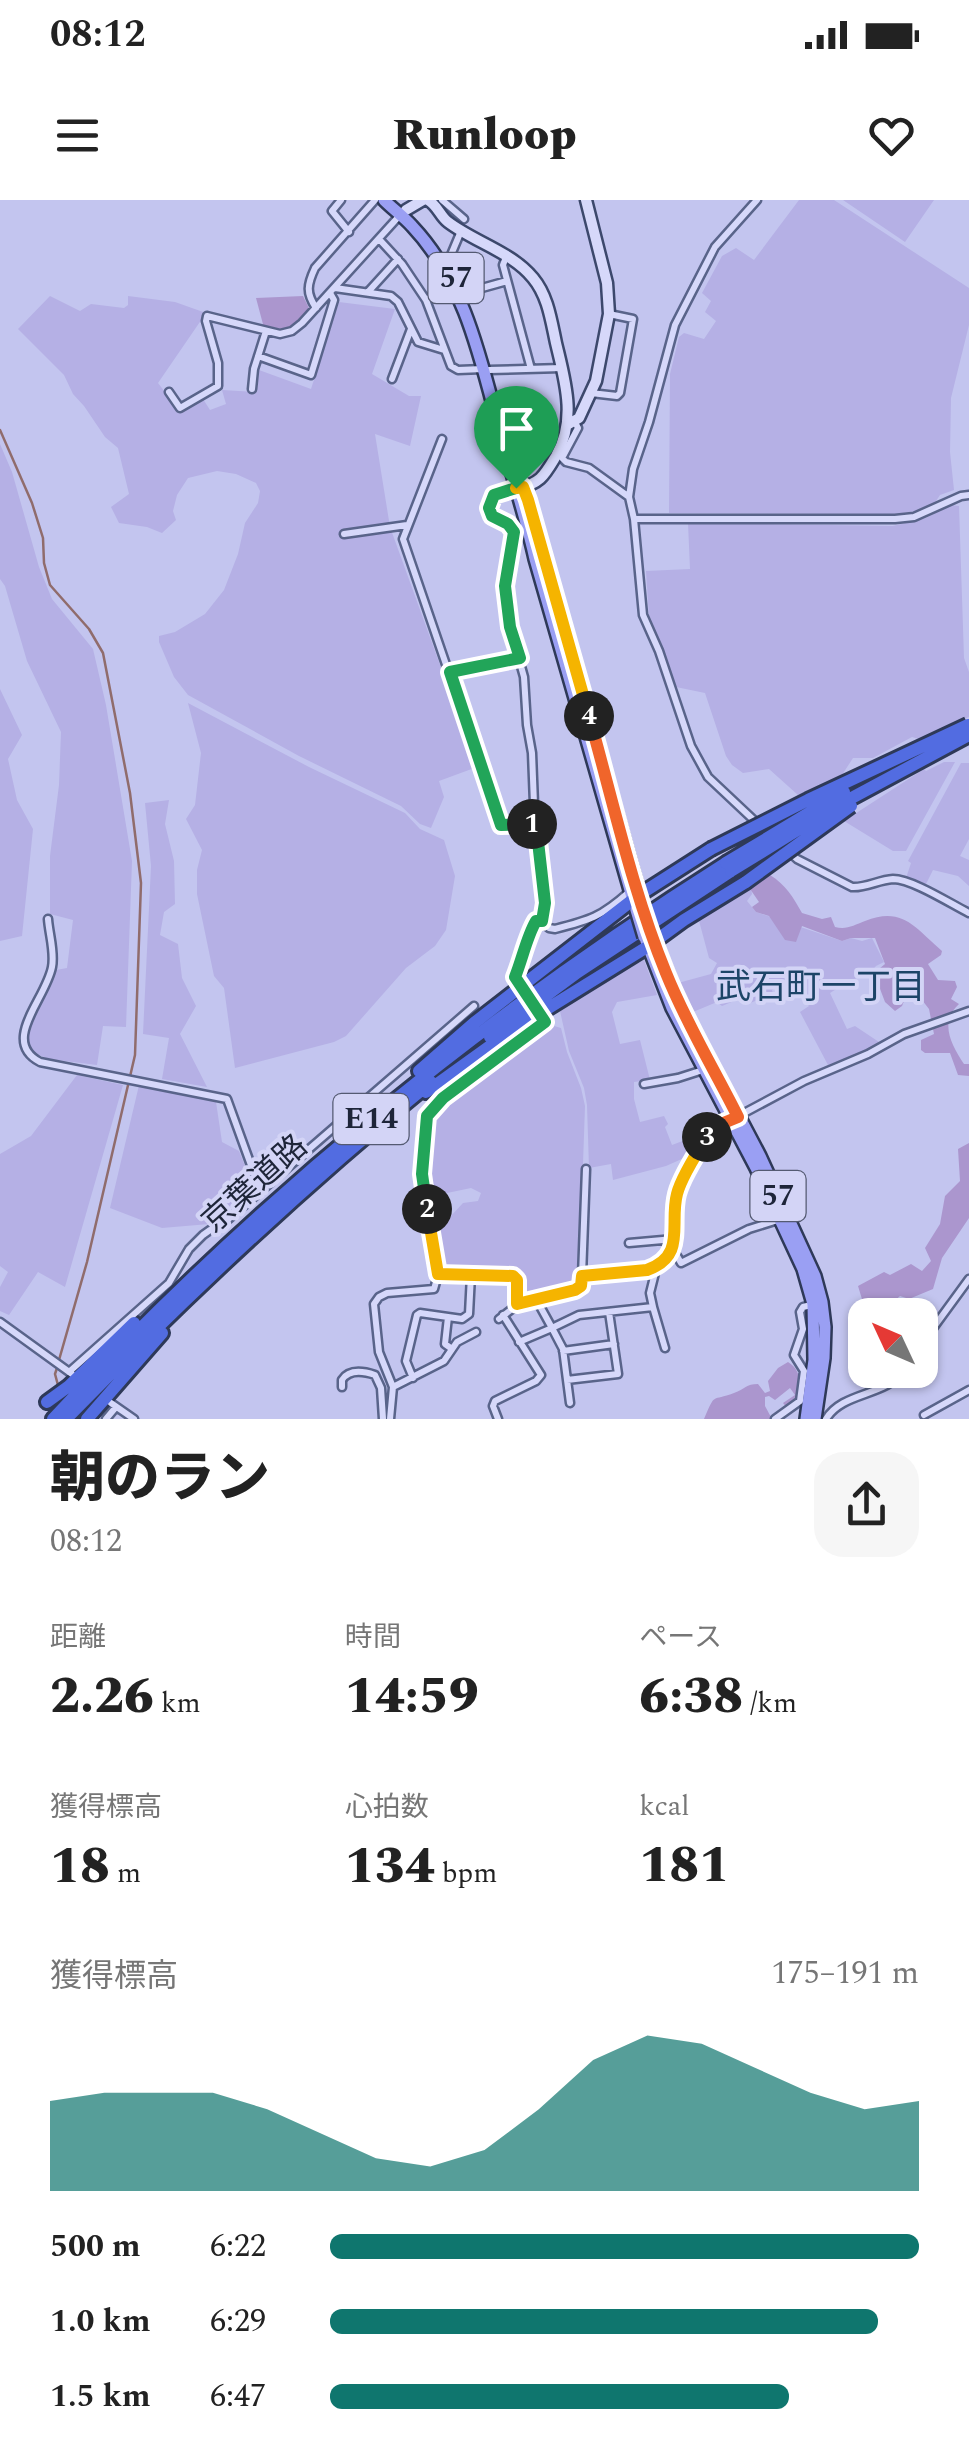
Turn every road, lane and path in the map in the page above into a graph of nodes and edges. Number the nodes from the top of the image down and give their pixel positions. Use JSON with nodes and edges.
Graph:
{"nodes":[{"id":1,"x":341,"y":200,"type":"edge"},
{"id":2,"x":375,"y":200,"type":"edge"},
{"id":3,"x":384,"y":200,"type":"edge"},
{"id":4,"x":394,"y":200,"type":"edge"},
{"id":5,"x":426,"y":200,"type":"edge"},
{"id":6,"x":442,"y":200,"type":"edge"},
{"id":7,"x":586,"y":200,"type":"edge"},
{"id":8,"x":757,"y":200,"type":"edge"},
{"id":9,"x":403,"y":213,"type":"junction"},
{"id":10,"x":463,"y":225,"type":"junction"},
{"id":11,"x":349,"y":232,"type":"junction"},
{"id":12,"x":379,"y":239,"type":"junction"},
{"id":13,"x":506,"y":257,"type":"junction"},
{"id":14,"x":398,"y":259,"type":"junction"},
{"id":15,"x":448,"y":262,"type":"junction"},
{"id":16,"x":507,"y":280,"type":"junction"},
{"id":17,"x":458,"y":290,"type":"junction"},
{"id":18,"x":332,"y":291,"type":"junction"},
{"id":19,"x":368,"y":292,"type":"junction"},
{"id":20,"x":426,"y":300,"type":"junction"},
{"id":21,"x":316,"y":308,"type":"junction"},
{"id":22,"x":608,"y":314,"type":"junction"},
{"id":23,"x":411,"y":329,"type":"junction"},
{"id":24,"x":266,"y":331,"type":"junction"},
{"id":25,"x":444,"y":350,"type":"junction"},
{"id":26,"x":258,"y":356,"type":"junction"},
{"id":27,"x":562,"y":368,"type":"junction"},
{"id":28,"x":486,"y":369,"type":"junction"},
{"id":29,"x":532,"y":369,"type":"junction"},
{"id":30,"x":392,"y":380,"type":"dead end"},
{"id":31,"x":252,"y":389,"type":"dead end"},
{"id":32,"x":169,"y":392,"type":"dead end"},
{"id":33,"x":591,"y":393,"type":"junction"},
{"id":34,"x":571,"y":424,"type":"junction"},
{"id":35,"x":442,"y":439,"type":"dead end"},
{"id":36,"x":520,"y":488,"type":"junction"},
{"id":37,"x":968,"y":495,"type":"edge"},
{"id":38,"x":629,"y":497,"type":"junction"},
{"id":39,"x":634,"y":519,"type":"junction"},
{"id":40,"x":409,"y":524,"type":"junction"},
{"id":41,"x":344,"y":534,"type":"dead end"},
{"id":42,"x":520,"y":658,"type":"junction"},
{"id":43,"x":450,"y":672,"type":"junction"},
{"id":44,"x":968,"y":725,"type":"edge"},
{"id":45,"x":969,"y":735,"type":"edge"},
{"id":46,"x":536,"y":824,"type":"junction"},
{"id":47,"x":729,"y":867,"type":"junction"},
{"id":48,"x":636,"y":901,"type":"junction"},
{"id":49,"x":969,"y":913,"type":"edge"},
{"id":50,"x":48,"y":919,"type":"dead end"},
{"id":51,"x":542,"y":921,"type":"junction"},
{"id":52,"x":649,"y":940,"type":"junction"},
{"id":53,"x":474,"y":1006,"type":"dead end"},
{"id":54,"x":969,"y":1011,"type":"edge"},
{"id":55,"x":704,"y":1070,"type":"junction"},
{"id":56,"x":644,"y":1084,"type":"dead end"},
{"id":57,"x":735,"y":1118,"type":"junction"},
{"id":58,"x":371,"y":1131,"type":"junction"},
{"id":59,"x":354,"y":1132,"type":"junction"},
{"id":60,"x":586,"y":1169,"type":"dead end"},
{"id":61,"x":260,"y":1191,"type":"junction"},
{"id":62,"x":778,"y":1220,"type":"junction"},
{"id":63,"x":674,"y":1239,"type":"junction"},
{"id":64,"x":629,"y":1243,"type":"dead end"},
{"id":65,"x":670,"y":1252,"type":"junction"},
{"id":66,"x":210,"y":1268,"type":"junction"},
{"id":67,"x":652,"y":1268,"type":"junction"},
{"id":68,"x":438,"y":1274,"type":"junction"},
{"id":69,"x":470,"y":1275,"type":"junction"},
{"id":70,"x":582,"y":1276,"type":"junction"},
{"id":71,"x":969,"y":1279,"type":"edge"},
{"id":72,"x":535,"y":1299,"type":"junction"},
{"id":73,"x":817,"y":1303,"type":"junction"},
{"id":74,"x":517,"y":1304,"type":"junction"},
{"id":75,"x":653,"y":1306,"type":"junction"},
{"id":76,"x":610,"y":1312,"type":"junction"},
{"id":77,"x":448,"y":1317,"type":"junction"},
{"id":78,"x":938,"y":1321,"type":"edge"},
{"id":79,"x":0,"y":1322,"type":"edge"},
{"id":80,"x":552,"y":1328,"type":"junction"},
{"id":81,"x":476,"y":1332,"type":"dead end"},
{"id":82,"x":519,"y":1342,"type":"junction"},
{"id":83,"x":614,"y":1344,"type":"junction"},
{"id":84,"x":665,"y":1348,"type":"dead end"},
{"id":85,"x":452,"y":1350,"type":"junction"},
{"id":86,"x":563,"y":1352,"type":"junction"},
{"id":87,"x":413,"y":1378,"type":"junction"},
{"id":88,"x":568,"y":1380,"type":"junction"},
{"id":89,"x":342,"y":1387,"type":"dead end"},
{"id":90,"x":393,"y":1387,"type":"junction"},
{"id":91,"x":880,"y":1388,"type":"edge"},
{"id":92,"x":969,"y":1390,"type":"edge"},
{"id":93,"x":47,"y":1402,"type":"dead end"},
{"id":94,"x":570,"y":1403,"type":"dead end"},
{"id":95,"x":924,"y":1415,"type":"dead end"},
{"id":96,"x":54,"y":1419,"type":"edge"},
{"id":97,"x":66,"y":1419,"type":"edge"},
{"id":98,"x":87,"y":1419,"type":"edge"},
{"id":99,"x":106,"y":1419,"type":"edge"},
{"id":100,"x":134,"y":1419,"type":"edge"},
{"id":101,"x":386,"y":1419,"type":"edge"},
{"id":102,"x":498,"y":1419,"type":"edge"},
{"id":103,"x":776,"y":1419,"type":"edge"},
{"id":104,"x":806,"y":1419,"type":"edge"},
{"id":105,"x":815,"y":1419,"type":"edge"},
{"id":106,"x":826,"y":1419,"type":"edge"}],
"edges":[{"from":1,"to":11,"type":"street"},
{"from":2,"to":11,"type":"street"},
{"from":3,"to":9,"type":"main road","number":"57"},
{"from":4,"to":9,"type":"main road","number":"57"},
{"from":5,"to":9,"type":"street"},
{"from":5,"to":10,"type":"street"},
{"from":6,"to":10,"type":"street"},
{"from":7,"to":22,"type":"street"},
{"from":8,"to":38,"type":"street"},
{"from":9,"to":12,"type":"street"},
{"from":9,"to":15,"type":"main road","number":"57"},
{"from":9,"to":17,"type":"main road","number":"57"},
{"from":10,"to":13,"type":"street"},
{"from":10,"to":15,"type":"street"},
{"from":11,"to":21,"type":"street"},
{"from":12,"to":14,"type":"street"},
{"from":12,"to":18,"type":"street"},
{"from":13,"to":16,"type":"street"},
{"from":13,"to":27,"type":"street"},
{"from":14,"to":19,"type":"street"},
{"from":14,"to":20,"type":"street"},
{"from":15,"to":17,"type":"main road","number":"57"},
{"from":16,"to":17,"type":"street"},
{"from":16,"to":29,"type":"street"},
{"from":17,"to":20,"type":"street"},
{"from":17,"to":28,"type":"main road","number":"57"},
{"from":18,"to":19,"type":"street"},
{"from":18,"to":21,"type":"street"},
{"from":18,"to":26,"type":"street"},
{"from":19,"to":23,"type":"street"},
{"from":20,"to":25,"type":"street"},
{"from":21,"to":24,"type":"street"},
{"from":22,"to":33,"type":"street"},
{"from":22,"to":33,"type":"street"},
{"from":23,"to":25,"type":"street"},
{"from":23,"to":30,"type":"street"},
{"from":24,"to":26,"type":"street"},
{"from":24,"to":32,"type":"street"},
{"from":25,"to":28,"type":"street"},
{"from":26,"to":31,"type":"street"},
{"from":27,"to":29,"type":"street"},
{"from":27,"to":34,"type":"street"},
{"from":28,"to":29,"type":"street"},
{"from":28,"to":36,"type":"main road","number":"57"},
{"from":33,"to":34,"type":"street"},
{"from":34,"to":36,"type":"street"},
{"from":34,"to":38,"type":"street"},
{"from":35,"to":40,"type":"street"},
{"from":36,"to":42,"type":"street"},
{"from":36,"to":48,"type":"main road","number":"57"},
{"from":37,"to":39,"type":"street"},
{"from":38,"to":39,"type":"street"},
{"from":39,"to":49,"type":"street"},
{"from":40,"to":41,"type":"street"},
{"from":40,"to":43,"type":"street"},
{"from":42,"to":43,"type":"street"},
{"from":42,"to":46,"type":"street"},
{"from":43,"to":46,"type":"street"},
{"from":44,"to":47,"type":"highway","name":"京葉道路","number":"E14","bridge":true},
{"from":44,"to":48,"type":"highway","bridge":true},
{"from":45,"to":47,"type":"highway","name":"京葉道路","number":"E14","bridge":true},
{"from":45,"to":52,"type":"highway","bridge":true},
{"from":46,"to":51,"type":"street"},
{"from":47,"to":58,"type":"highway","name":"京葉道路","number":"E14"},
{"from":47,"to":59,"type":"highway","name":"京葉道路","number":"E14"},
{"from":48,"to":51,"type":"street"},
{"from":48,"to":52,"type":"main road","number":"57","bridge":true},
{"from":48,"to":59,"type":"highway"},
{"from":50,"to":61,"type":"street"},
{"from":51,"to":68,"type":"street","bridge":true},
{"from":52,"to":55,"type":"main road","number":"57"},
{"from":52,"to":57,"type":"main road","number":"57"},
{"from":52,"to":58,"type":"highway"},
{"from":53,"to":61,"type":"street"},
{"from":54,"to":57,"type":"street"},
{"from":55,"to":56,"type":"street"},
{"from":55,"to":57,"type":"main road","number":"57"},
{"from":57,"to":62,"type":"main road","number":"57"},
{"from":57,"to":63,"type":"street"},
{"from":57,"to":73,"type":"main road","number":"57"},
{"from":58,"to":66,"type":"highway","name":"京葉道路","number":"E14"},
{"from":59,"to":66,"type":"highway","name":"京葉道路","number":"E14"},
{"from":60,"to":70,"type":"street"},
{"from":61,"to":79,"type":"street"},
{"from":62,"to":65,"type":"street"},
{"from":62,"to":73,"type":"main road","number":"57"},
{"from":63,"to":64,"type":"street"},
{"from":63,"to":65,"type":"street"},
{"from":65,"to":67,"type":"street"},
{"from":66,"to":93,"type":"highway"},
{"from":66,"to":96,"type":"highway","name":"京葉道路","number":"E14"},
{"from":66,"to":97,"type":"highway","name":"京葉道路","number":"E14"},
{"from":66,"to":98,"type":"highway"},
{"from":67,"to":70,"type":"street"},
{"from":67,"to":75,"type":"street"},
{"from":68,"to":69,"type":"street"},
{"from":68,"to":90,"type":"street"},
{"from":69,"to":74,"type":"street"},
{"from":69,"to":77,"type":"street"},
{"from":70,"to":72,"type":"street"},
{"from":71,"to":78,"type":"street"},
{"from":72,"to":74,"type":"street"},
{"from":72,"to":80,"type":"street"},
{"from":73,"to":103,"type":"street"},
{"from":73,"to":104,"type":"main road","number":"57"},
{"from":73,"to":105,"type":"main road","number":"57"},
{"from":74,"to":82,"type":"street"},
{"from":75,"to":76,"type":"street"},
{"from":75,"to":84,"type":"street"},
{"from":76,"to":80,"type":"street"},
{"from":76,"to":83,"type":"street"},
{"from":77,"to":85,"type":"street"},
{"from":77,"to":87,"type":"street"},
{"from":80,"to":82,"type":"street"},
{"from":80,"to":86,"type":"street"},
{"from":81,"to":85,"type":"street"},
{"from":82,"to":102,"type":"street"},
{"from":83,"to":86,"type":"street"},
{"from":83,"to":88,"type":"street"},
{"from":85,"to":87,"type":"street"},
{"from":86,"to":88,"type":"street"},
{"from":87,"to":90,"type":"street"},
{"from":88,"to":94,"type":"street"},
{"from":89,"to":101,"type":"street"},
{"from":90,"to":101,"type":"street"},
{"from":91,"to":106,"type":"street"},
{"from":92,"to":95,"type":"street"},
{"from":99,"to":100,"type":"street"}]}
